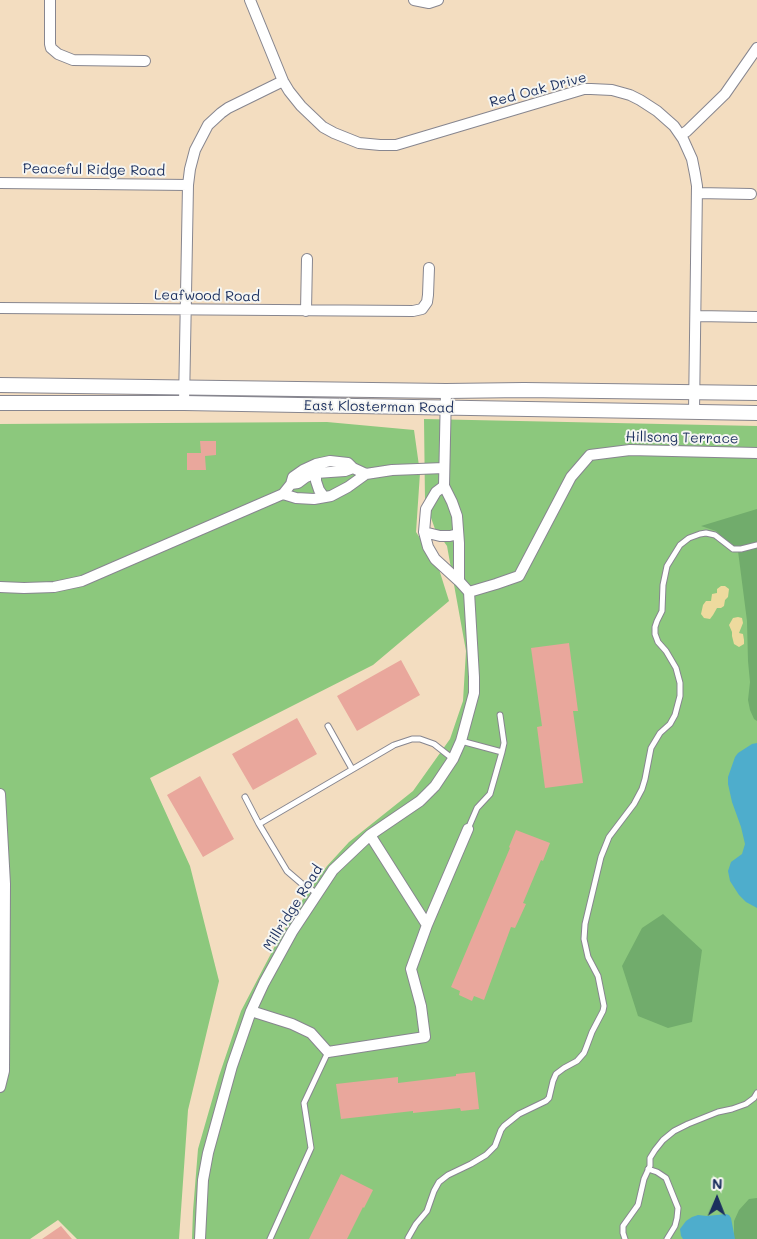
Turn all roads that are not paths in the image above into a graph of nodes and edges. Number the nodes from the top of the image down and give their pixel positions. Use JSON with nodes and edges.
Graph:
{"nodes":[{"id":1,"x":50,"y":0,"type":"edge"},
{"id":2,"x":250,"y":0,"type":"edge"},
{"id":3,"x":414,"y":0,"type":"edge"},
{"id":4,"x":438,"y":0,"type":"edge"},
{"id":5,"x":757,"y":48,"type":"edge"},
{"id":6,"x":145,"y":61,"type":"dead end"},
{"id":7,"x":283,"y":81,"type":"junction"},
{"id":8,"x":681,"y":135,"type":"junction"},
{"id":9,"x":0,"y":183,"type":"edge"},
{"id":10,"x":188,"y":185,"type":"junction"},
{"id":11,"x":697,"y":193,"type":"junction"},
{"id":12,"x":751,"y":194,"type":"dead end"},
{"id":13,"x":307,"y":259,"type":"dead end"},
{"id":14,"x":429,"y":268,"type":"dead end"},
{"id":15,"x":0,"y":308,"type":"edge"},
{"id":16,"x":186,"y":309,"type":"junction"},
{"id":17,"x":306,"y":311,"type":"junction"},
{"id":18,"x":696,"y":316,"type":"junction"},
{"id":19,"x":757,"y":317,"type":"edge"},
{"id":20,"x":0,"y":385,"type":"edge"},
{"id":21,"x":185,"y":386,"type":"junction"},
{"id":22,"x":446,"y":391,"type":"junction"},
{"id":23,"x":695,"y":392,"type":"junction"},
{"id":24,"x":757,"y":393,"type":"edge"},
{"id":25,"x":0,"y":403,"type":"edge"},
{"id":26,"x":184,"y":404,"type":"junction"},
{"id":27,"x":446,"y":408,"type":"junction"},
{"id":28,"x":694,"y":412,"type":"junction"},
{"id":29,"x":757,"y":413,"type":"edge"},
{"id":30,"x":757,"y":453,"type":"edge"},
{"id":31,"x":444,"y":468,"type":"junction"},
{"id":32,"x":316,"y":469,"type":"junction"},
{"id":33,"x":366,"y":474,"type":"junction"},
{"id":34,"x":444,"y":486,"type":"junction"},
{"id":35,"x":283,"y":494,"type":"junction"},
{"id":36,"x":324,"y":497,"type":"junction"},
{"id":37,"x":424,"y":532,"type":"junction"},
{"id":38,"x":458,"y":534,"type":"junction"},
{"id":39,"x":757,"y":545,"type":"edge"},
{"id":40,"x":459,"y":581,"type":"junction"},
{"id":41,"x":0,"y":587,"type":"edge"},
{"id":42,"x":469,"y":592,"type":"junction"},
{"id":43,"x":500,"y":715,"type":"dead end"},
{"id":44,"x":328,"y":726,"type":"dead end"},
{"id":45,"x":461,"y":742,"type":"junction"},
{"id":46,"x":502,"y":752,"type":"junction"},
{"id":47,"x":453,"y":759,"type":"junction"},
{"id":48,"x":352,"y":770,"type":"junction"},
{"id":49,"x":0,"y":794,"type":"edge"},
{"id":50,"x":245,"y":796,"type":"dead end"},
{"id":51,"x":259,"y":824,"type":"junction"},
{"id":52,"x":468,"y":829,"type":"joint"},
{"id":53,"x":370,"y":835,"type":"junction"},
{"id":54,"x":318,"y":894,"type":"junction"},
{"id":55,"x":427,"y":926,"type":"junction"},
{"id":56,"x":2,"y":929,"type":"edge"},
{"id":57,"x":251,"y":1011,"type":"junction"},
{"id":58,"x":328,"y":1052,"type":"junction"},
{"id":59,"x":0,"y":1087,"type":"edge"},
{"id":60,"x":757,"y":1093,"type":"edge"},
{"id":61,"x":648,"y":1169,"type":"junction"},
{"id":62,"x":408,"y":1238,"type":"edge"},
{"id":63,"x":200,"y":1239,"type":"edge"},
{"id":64,"x":270,"y":1239,"type":"edge"},
{"id":65,"x":625,"y":1239,"type":"edge"},
{"id":66,"x":667,"y":1239,"type":"edge"}],
"edges":[{"from":1,"to":6,"type":"street"},
{"from":2,"to":7,"type":"street","name":"Red Oak Drive"},
{"from":3,"to":4,"type":"street"},
{"from":5,"to":8,"type":"street"},
{"from":7,"to":8,"type":"street","name":"Red Oak Drive"},
{"from":7,"to":10,"type":"street"},
{"from":8,"to":11,"type":"street","name":"Red Oak Drive"},
{"from":9,"to":10,"type":"street","name":"Peaceful Ridge Road"},
{"from":10,"to":16,"type":"street"},
{"from":11,"to":12,"type":"street"},
{"from":11,"to":18,"type":"street","name":"Red Oak Drive"},
{"from":13,"to":17,"type":"street"},
{"from":14,"to":17,"type":"street","name":"Leafwood Road"},
{"from":15,"to":16,"type":"street","name":"Leafwood Road"},
{"from":16,"to":17,"type":"street","name":"Leafwood Road"},
{"from":16,"to":21,"type":"street"},
{"from":18,"to":19,"type":"street"},
{"from":18,"to":23,"type":"street","name":"Red Oak Drive"},
{"from":20,"to":21,"type":"main road","name":"East Klosterman Road"},
{"from":21,"to":22,"type":"main road","name":"East Klosterman Road"},
{"from":21,"to":26,"type":"street"},
{"from":22,"to":23,"type":"main road","name":"East Klosterman Road"},
{"from":22,"to":27,"type":"street"},
{"from":23,"to":24,"type":"main road","name":"East Klosterman Road"},
{"from":23,"to":28,"type":"street","name":"Red Oak Drive"},
{"from":25,"to":26,"type":"main road","name":"East Klosterman Road"},
{"from":26,"to":27,"type":"main road","name":"East Klosterman Road"},
{"from":27,"to":28,"type":"main road","name":"East Klosterman Road"},
{"from":27,"to":31,"type":"street"},
{"from":28,"to":29,"type":"main road","name":"East Klosterman Road"},
{"from":30,"to":42,"type":"street","name":"Hillsong Terrace"},
{"from":31,"to":33,"type":"street"},
{"from":31,"to":34,"type":"street"},
{"from":32,"to":33,"type":"street"},
{"from":32,"to":35,"type":"street"},
{"from":32,"to":36,"type":"street"},
{"from":33,"to":36,"type":"street"},
{"from":34,"to":37,"type":"street"},
{"from":34,"to":38,"type":"street"},
{"from":35,"to":36,"type":"street"},
{"from":35,"to":41,"type":"street"},
{"from":37,"to":38,"type":"street"},
{"from":37,"to":40,"type":"street"},
{"from":38,"to":40,"type":"street"},
{"from":39,"to":62,"type":"lane"},
{"from":40,"to":42,"type":"street"},
{"from":42,"to":45,"type":"street","name":"Millridge Road"},
{"from":43,"to":46,"type":"lane"},
{"from":44,"to":48,"type":"lane"},
{"from":45,"to":46,"type":"lane"},
{"from":45,"to":47,"type":"street","name":"Millridge Road"},
{"from":46,"to":52,"type":"lane"},
{"from":47,"to":48,"type":"lane"},
{"from":47,"to":53,"type":"street","name":"Millridge Road"},
{"from":48,"to":51,"type":"lane"},
{"from":49,"to":56,"type":"street"},
{"from":50,"to":51,"type":"lane"},
{"from":51,"to":54,"type":"lane"},
{"from":52,"to":55,"type":"street"},
{"from":53,"to":54,"type":"street","name":"Millridge Road"},
{"from":53,"to":55,"type":"street"},
{"from":54,"to":57,"type":"street","name":"Millridge Road"},
{"from":55,"to":58,"type":"street"},
{"from":56,"to":59,"type":"street"},
{"from":57,"to":58,"type":"street"},
{"from":57,"to":63,"type":"street","name":"Millridge Road"},
{"from":58,"to":64,"type":"lane"},
{"from":60,"to":61,"type":"lane"},
{"from":61,"to":65,"type":"lane"},
{"from":61,"to":66,"type":"lane"}]}
